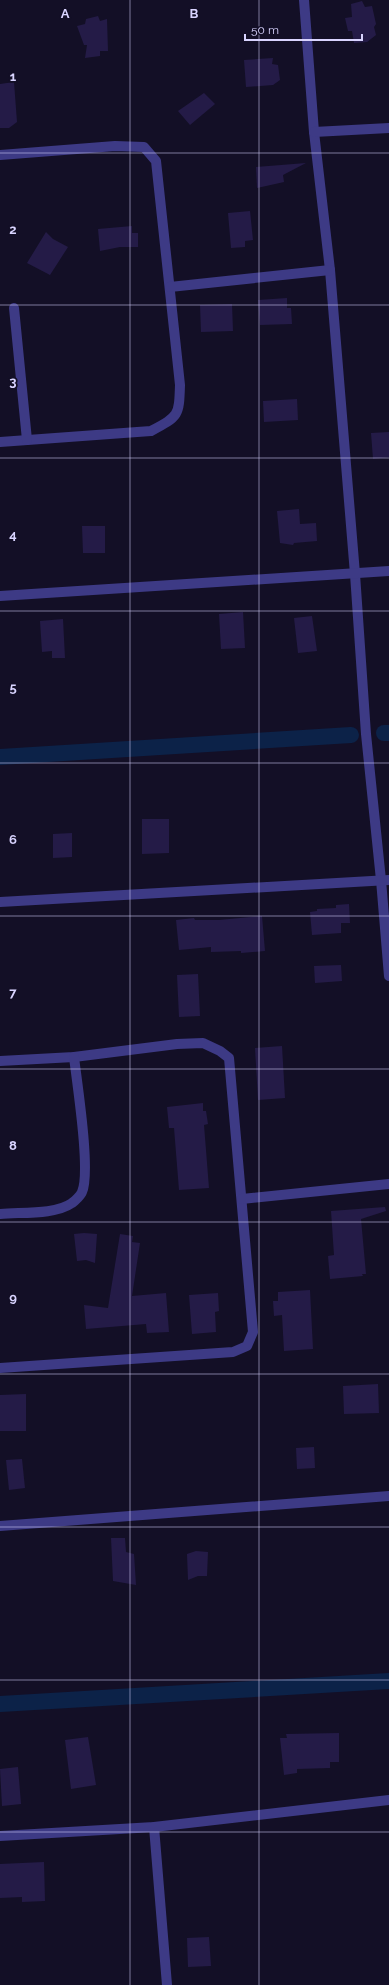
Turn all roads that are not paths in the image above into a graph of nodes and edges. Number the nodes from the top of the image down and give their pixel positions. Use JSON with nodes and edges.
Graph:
{"nodes":[{"id":1,"x":304,"y":0,"type":"edge"},
{"id":2,"x":389,"y":128,"type":"edge"},
{"id":3,"x":314,"y":132,"type":"junction"},
{"id":4,"x":0,"y":155,"type":"edge"},
{"id":5,"x":330,"y":270,"type":"junction"},
{"id":6,"x":170,"y":287,"type":"junction"},
{"id":7,"x":14,"y":308,"type":"dead end"},
{"id":8,"x":27,"y":440,"type":"junction"},
{"id":9,"x":0,"y":442,"type":"edge"},
{"id":10,"x":389,"y":571,"type":"edge"},
{"id":11,"x":355,"y":574,"type":"junction"},
{"id":12,"x":0,"y":596,"type":"edge"},
{"id":13,"x":385,"y":880,"type":"edge"},
{"id":14,"x":0,"y":902,"type":"edge"},
{"id":15,"x":389,"y":976,"type":"edge"},
{"id":16,"x":74,"y":1057,"type":"junction"},
{"id":17,"x":0,"y":1061,"type":"edge"},
{"id":18,"x":389,"y":1184,"type":"edge"},
{"id":19,"x":242,"y":1199,"type":"junction"},
{"id":20,"x":0,"y":1214,"type":"edge"},
{"id":21,"x":0,"y":1368,"type":"edge"},
{"id":22,"x":389,"y":1496,"type":"edge"},
{"id":23,"x":0,"y":1526,"type":"edge"},
{"id":24,"x":389,"y":1800,"type":"edge"},
{"id":25,"x":154,"y":1827,"type":"junction"},
{"id":26,"x":0,"y":1836,"type":"edge"},
{"id":27,"x":167,"y":1985,"type":"edge"}],
"edges":[{"from":1,"to":3,"type":"street"},
{"from":2,"to":3,"type":"street"},
{"from":3,"to":5,"type":"street"},
{"from":4,"to":6,"type":"street"},
{"from":5,"to":6,"type":"street"},
{"from":5,"to":11,"type":"street"},
{"from":6,"to":8,"type":"street"},
{"from":7,"to":8,"type":"street"},
{"from":8,"to":9,"type":"street"},
{"from":10,"to":11,"type":"street"},
{"from":11,"to":12,"type":"street"},
{"from":11,"to":13,"type":"street"},
{"from":13,"to":14,"type":"street"},
{"from":13,"to":15,"type":"street"},
{"from":16,"to":17,"type":"street"},
{"from":16,"to":19,"type":"street"},
{"from":16,"to":20,"type":"street"},
{"from":18,"to":19,"type":"street"},
{"from":19,"to":21,"type":"street"},
{"from":22,"to":23,"type":"street"},
{"from":24,"to":25,"type":"street"},
{"from":25,"to":26,"type":"street"},
{"from":25,"to":27,"type":"street"}]}
